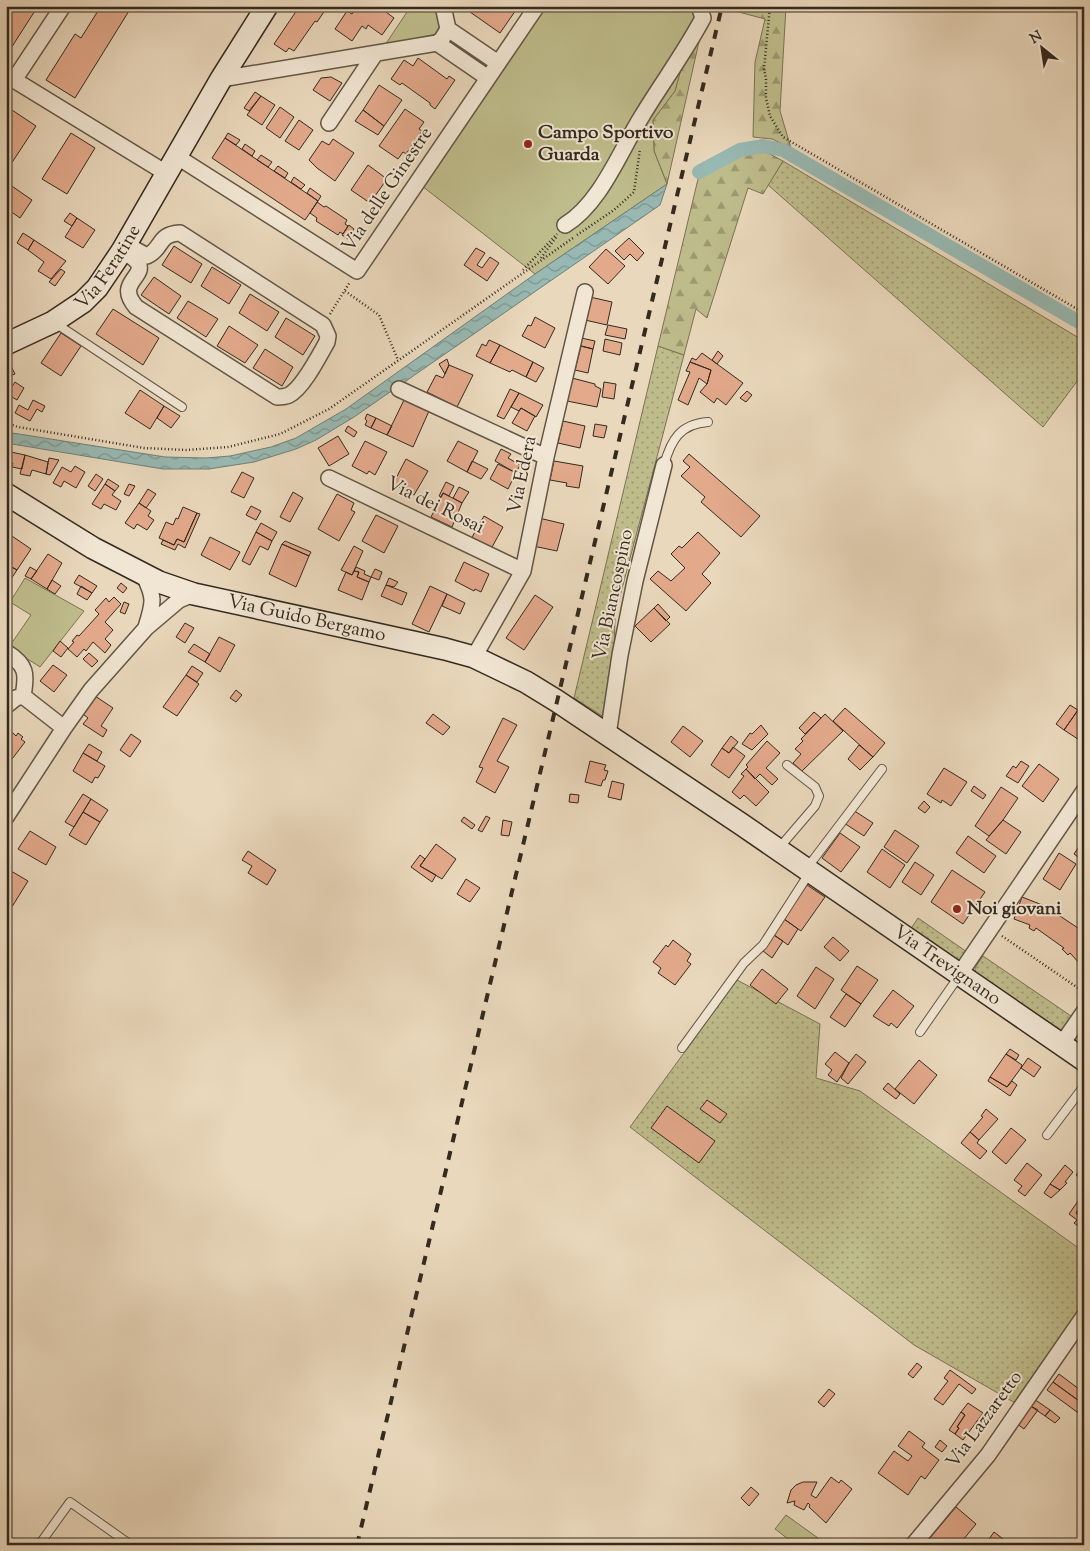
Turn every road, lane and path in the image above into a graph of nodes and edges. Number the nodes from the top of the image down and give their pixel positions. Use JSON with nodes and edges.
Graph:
{"nodes":[{"id":1,"x":63,"y":6,"type":"edge"},
{"id":2,"x":267,"y":6,"type":"edge"},
{"id":3,"x":443,"y":6,"type":"edge"},
{"id":4,"x":537,"y":6,"type":"edge"},
{"id":5,"x":699,"y":6,"type":"edge"},
{"id":6,"x":770,"y":6,"type":"edge"},
{"id":7,"x":448,"y":29,"type":"junction"},
{"id":8,"x":437,"y":43,"type":"junction"},
{"id":9,"x":375,"y":54,"type":"junction"},
{"id":10,"x":498,"y":62,"type":"junction"},
{"id":11,"x":10,"y":77,"type":"edge"},
{"id":12,"x":488,"y":78,"type":"junction"},
{"id":13,"x":221,"y":79,"type":"junction"},
{"id":14,"x":330,"y":123,"type":"dead end"},
{"id":15,"x":641,"y":142,"type":"dead end"},
{"id":16,"x":171,"y":165,"type":"junction"},
{"id":17,"x":565,"y":225,"type":"junction"},
{"id":18,"x":124,"y":248,"type":"junction"},
{"id":19,"x":540,"y":260,"type":"junction"},
{"id":20,"x":357,"y":272,"type":"junction"},
{"id":21,"x":519,"y":275,"type":"junction"},
{"id":22,"x":345,"y":291,"type":"junction"},
{"id":23,"x":585,"y":292,"type":"dead end"},
{"id":24,"x":1084,"y":313,"type":"edge"},
{"id":25,"x":53,"y":322,"type":"junction"},
{"id":26,"x":322,"y":325,"type":"junction"},
{"id":27,"x":6,"y":344,"type":"edge"},
{"id":28,"x":398,"y":361,"type":"junction"},
{"id":29,"x":399,"y":389,"type":"dead end"},
{"id":30,"x":182,"y":407,"type":"dead end"},
{"id":31,"x":708,"y":422,"type":"dead end"},
{"id":32,"x":6,"y":423,"type":"edge"},
{"id":33,"x":546,"y":457,"type":"junction"},
{"id":34,"x":664,"y":465,"type":"joint"},
{"id":35,"x":329,"y":478,"type":"dead end"},
{"id":36,"x":6,"y":494,"type":"edge"},
{"id":37,"x":523,"y":571,"type":"junction"},
{"id":38,"x":143,"y":574,"type":"junction"},
{"id":39,"x":194,"y":594,"type":"junction"},
{"id":40,"x":146,"y":628,"type":"junction"},
{"id":41,"x":6,"y":652,"type":"edge"},
{"id":42,"x":474,"y":657,"type":"junction"},
{"id":43,"x":22,"y":696,"type":"junction"},
{"id":44,"x":6,"y":706,"type":"edge"},
{"id":45,"x":64,"y":728,"type":"junction"},
{"id":46,"x":608,"y":735,"type":"junction"},
{"id":47,"x":787,"y":765,"type":"dead end"},
{"id":48,"x":882,"y":769,"type":"dead end"},
{"id":49,"x":1084,"y":791,"type":"edge"},
{"id":50,"x":6,"y":817,"type":"edge"},
{"id":51,"x":778,"y":850,"type":"junction"},
{"id":52,"x":808,"y":871,"type":"junction"},
{"id":53,"x":990,"y":928,"type":"junction"},
{"id":54,"x":959,"y":976,"type":"junction"},
{"id":55,"x":1084,"y":992,"type":"edge"},
{"id":56,"x":1084,"y":1012,"type":"edge"},
{"id":57,"x":920,"y":1032,"type":"dead end"},
{"id":58,"x":1061,"y":1045,"type":"junction"},
{"id":59,"x":682,"y":1048,"type":"dead end"},
{"id":60,"x":1084,"y":1060,"type":"edge"},
{"id":61,"x":1084,"y":1086,"type":"edge"},
{"id":62,"x":1047,"y":1135,"type":"dead end"},
{"id":63,"x":1084,"y":1316,"type":"edge"},
{"id":64,"x":39,"y":1545,"type":"edge"},
{"id":65,"x":131,"y":1545,"type":"edge"},
{"id":66,"x":914,"y":1545,"type":"edge"}],
"edges":[{"from":1,"to":11,"type":"street"},
{"from":2,"to":13,"type":"main road","name":"Via Feratine"},
{"from":3,"to":7,"type":"street"},
{"from":4,"to":10,"type":"street","name":"Via delle Ginestre"},
{"from":5,"to":17,"type":"street"},
{"from":6,"to":24,"type":"path"},
{"from":7,"to":8,"type":"street"},
{"from":7,"to":10,"type":"street"},
{"from":8,"to":9,"type":"street"},
{"from":8,"to":12,"type":"street"},
{"from":9,"to":13,"type":"street"},
{"from":9,"to":14,"type":"street"},
{"from":10,"to":12,"type":"street","name":"Via delle Ginestre"},
{"from":11,"to":16,"type":"street"},
{"from":12,"to":20,"type":"street","name":"Via delle Ginestre"},
{"from":13,"to":16,"type":"main road","name":"Via Feratine"},
{"from":15,"to":19,"type":"path"},
{"from":16,"to":18,"type":"main road","name":"Via Feratine"},
{"from":16,"to":20,"type":"street"},
{"from":17,"to":19,"type":"path"},
{"from":17,"to":21,"type":"path"},
{"from":18,"to":25,"type":"main road","name":"Via Feratine"},
{"from":18,"to":26,"type":"street"},
{"from":18,"to":26,"type":"street"},
{"from":19,"to":21,"type":"path"},
{"from":20,"to":22,"type":"path","name":"Via delle Ginestre"},
{"from":21,"to":28,"type":"path"},
{"from":22,"to":26,"type":"path","name":"Via delle Ginestre"},
{"from":22,"to":28,"type":"path"},
{"from":23,"to":33,"type":"street","name":"Via Edera"},
{"from":25,"to":27,"type":"main road","name":"Via Feratine"},
{"from":25,"to":30,"type":"lane"},
{"from":28,"to":32,"type":"path"},
{"from":29,"to":33,"type":"street"},
{"from":31,"to":34,"type":"lane"},
{"from":33,"to":37,"type":"street","name":"Via Edera"},
{"from":34,"to":46,"type":"street","name":"Via Biancospino"},
{"from":35,"to":37,"type":"street","name":"Via dei Rosai"},
{"from":36,"to":38,"type":"main road","name":"Via Guido Bergamo"},
{"from":37,"to":42,"type":"street","name":"Via Edera"},
{"from":38,"to":39,"type":"main road","name":"Via Guido Bergamo"},
{"from":38,"to":40,"type":"street"},
{"from":39,"to":40,"type":"street"},
{"from":39,"to":42,"type":"main road","name":"Via Guido Bergamo"},
{"from":40,"to":45,"type":"street"},
{"from":41,"to":43,"type":"street"},
{"from":42,"to":46,"type":"main road","name":"Via Guido Bergamo"},
{"from":43,"to":44,"type":"street"},
{"from":43,"to":45,"type":"street"},
{"from":45,"to":50,"type":"street"},
{"from":46,"to":51,"type":"main road","name":"Via Trevignano"},
{"from":47,"to":51,"type":"lane"},
{"from":48,"to":52,"type":"lane"},
{"from":49,"to":53,"type":"street"},
{"from":51,"to":52,"type":"main road","name":"Via Trevignano"},
{"from":52,"to":54,"type":"main road","name":"Via Trevignano"},
{"from":52,"to":59,"type":"lane"},
{"from":53,"to":54,"type":"street"},
{"from":53,"to":55,"type":"path"},
{"from":54,"to":57,"type":"lane"},
{"from":54,"to":58,"type":"main road","name":"Via Trevignano"},
{"from":56,"to":58,"type":"street"},
{"from":58,"to":60,"type":"main road","name":"Via Trevignano"},
{"from":61,"to":62,"type":"lane"},
{"from":63,"to":66,"type":"street","name":"Via Lazzaretto"},
{"from":64,"to":65,"type":"lane"}]}
